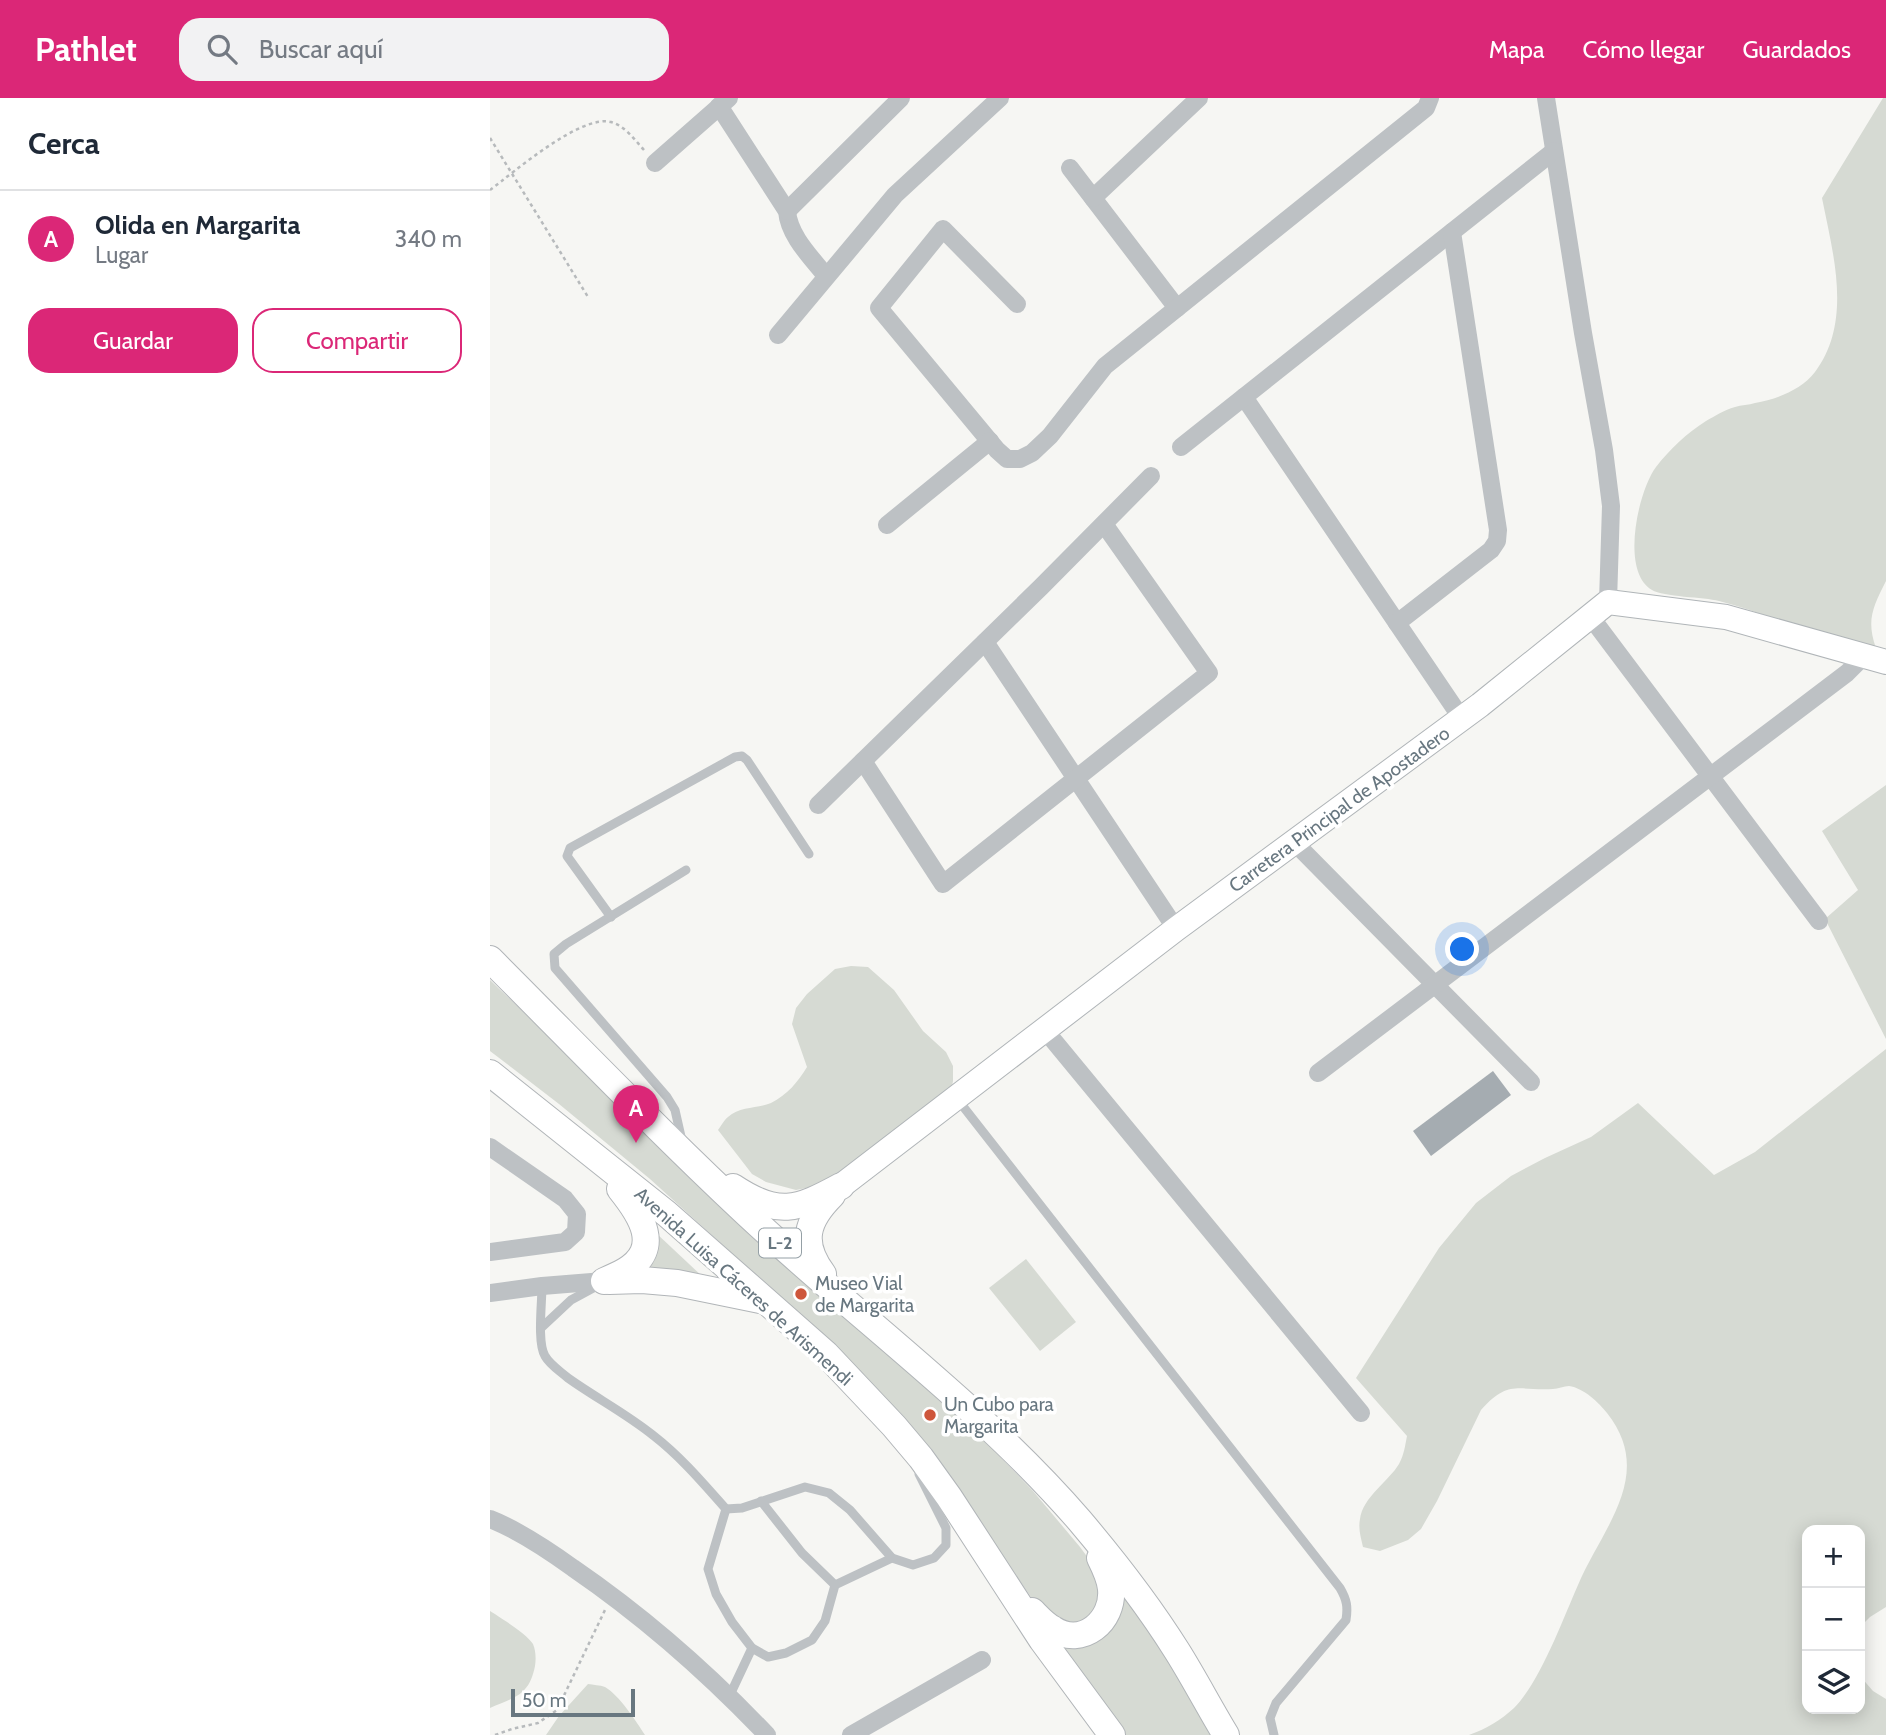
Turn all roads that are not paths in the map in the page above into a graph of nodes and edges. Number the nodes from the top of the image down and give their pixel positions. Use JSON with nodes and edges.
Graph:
{"nodes":[{"id":1,"x":901,"y":98,"type":"edge"},
{"id":2,"x":1000,"y":98,"type":"edge"},
{"id":3,"x":1199,"y":98,"type":"edge"},
{"id":4,"x":1430,"y":98,"type":"edge"},
{"id":5,"x":1546,"y":98,"type":"edge"},
{"id":6,"x":724,"y":102,"type":"edge"},
{"id":7,"x":1554,"y":151,"type":"junction"},
{"id":8,"x":655,"y":163,"type":"road end"},
{"id":9,"x":1070,"y":168,"type":"dead end"},
{"id":10,"x":1093,"y":198,"type":"junction"},
{"id":11,"x":787,"y":211,"type":"junction"},
{"id":12,"x":1452,"y":232,"type":"junction"},
{"id":13,"x":826,"y":276,"type":"junction"},
{"id":14,"x":1017,"y":304,"type":"dead end"},
{"id":15,"x":1177,"y":308,"type":"junction"},
{"id":16,"x":778,"y":335,"type":"dead end"},
{"id":17,"x":1244,"y":397,"type":"junction"},
{"id":18,"x":990,"y":441,"type":"junction"},
{"id":19,"x":1181,"y":447,"type":"dead end"},
{"id":20,"x":1151,"y":476,"type":"dead end"},
{"id":21,"x":1104,"y":524,"type":"junction"},
{"id":22,"x":887,"y":526,"type":"dead end"},
{"id":23,"x":1599,"y":609,"type":"junction"},
{"id":24,"x":1397,"y":623,"type":"junction"},
{"id":25,"x":985,"y":642,"type":"junction"},
{"id":26,"x":1875,"y":659,"type":"edge"},
{"id":27,"x":1462,"y":719,"type":"junction"},
{"id":28,"x":863,"y":761,"type":"junction"},
{"id":29,"x":1710,"y":777,"type":"junction"},
{"id":30,"x":1076,"y":779,"type":"junction"},
{"id":31,"x":818,"y":805,"type":"dead end"},
{"id":32,"x":1294,"y":842,"type":"junction"},
{"id":33,"x":809,"y":854,"type":"dead end"},
{"id":34,"x":686,"y":870,"type":"dead end"},
{"id":35,"x":611,"y":917,"type":"junction"},
{"id":36,"x":1819,"y":922,"type":"dead end"},
{"id":37,"x":1176,"y":929,"type":"junction"},
{"id":38,"x":490,"y":959,"type":"edge"},
{"id":39,"x":1435,"y":985,"type":"junction"},
{"id":40,"x":1044,"y":1029,"type":"junction"},
{"id":41,"x":490,"y":1073,"type":"edge"},
{"id":42,"x":1318,"y":1073,"type":"dead end"},
{"id":43,"x":1531,"y":1082,"type":"dead end"},
{"id":44,"x":955,"y":1097,"type":"junction"},
{"id":45,"x":490,"y":1147,"type":"edge"},
{"id":46,"x":591,"y":1153,"type":"junction"},
{"id":47,"x":689,"y":1156,"type":"junction"},
{"id":48,"x":841,"y":1186,"type":"junction"},
{"id":49,"x":490,"y":1252,"type":"edge"},
{"id":50,"x":604,"y":1281,"type":"junction"},
{"id":51,"x":542,"y":1286,"type":"junction"},
{"id":52,"x":490,"y":1293,"type":"edge"},
{"id":53,"x":837,"y":1293,"type":"junction"},
{"id":54,"x":767,"y":1301,"type":"junction"},
{"id":55,"x":541,"y":1328,"type":"junction"},
{"id":56,"x":1361,"y":1413,"type":"dead end"},
{"id":57,"x":894,"y":1426,"type":"junction"},
{"id":58,"x":761,"y":1502,"type":"junction"},
{"id":59,"x":726,"y":1508,"type":"junction"},
{"id":60,"x":490,"y":1519,"type":"edge"},
{"id":61,"x":1078,"y":1520,"type":"junction"},
{"id":62,"x":892,"y":1558,"type":"junction"},
{"id":63,"x":998,"y":1573,"type":"junction"},
{"id":64,"x":835,"y":1586,"type":"junction"},
{"id":65,"x":752,"y":1648,"type":"junction"},
{"id":66,"x":982,"y":1660,"type":"dead end"},
{"id":67,"x":729,"y":1698,"type":"junction"},
{"id":68,"x":767,"y":1735,"type":"edge"},
{"id":69,"x":851,"y":1735,"type":"edge"},
{"id":70,"x":1112,"y":1735,"type":"edge"},
{"id":71,"x":1226,"y":1735,"type":"edge"},
{"id":72,"x":1274,"y":1735,"type":"edge"}],
"edges":[{"from":1,"to":11,"type":"street"},
{"from":2,"to":13,"type":"street"},
{"from":3,"to":10,"type":"street"},
{"from":4,"to":15,"type":"street"},
{"from":5,"to":7,"type":"street"},
{"from":6,"to":8,"type":"street"},
{"from":6,"to":11,"type":"street"},
{"from":7,"to":12,"type":"street"},
{"from":7,"to":23,"type":"street"},
{"from":9,"to":10,"type":"street"},
{"from":10,"to":15,"type":"street"},
{"from":11,"to":13,"type":"street"},
{"from":12,"to":17,"type":"street"},
{"from":12,"to":24,"type":"street"},
{"from":13,"to":16,"type":"street"},
{"from":14,"to":18,"type":"street"},
{"from":15,"to":18,"type":"street"},
{"from":17,"to":19,"type":"street"},
{"from":17,"to":24,"type":"street"},
{"from":18,"to":22,"type":"street"},
{"from":20,"to":21,"type":"street"},
{"from":21,"to":25,"type":"street"},
{"from":21,"to":30,"type":"street"},
{"from":23,"to":26,"type":"street"},
{"from":23,"to":27,"type":"street","name":"Carretera Principal de Apostadero"},
{"from":23,"to":29,"type":"street"},
{"from":24,"to":27,"type":"street"},
{"from":25,"to":28,"type":"street"},
{"from":25,"to":30,"type":"street"},
{"from":26,"to":29,"type":"street"},
{"from":27,"to":32,"type":"street","name":"Carretera Principal de Apostadero"},
{"from":28,"to":30,"type":"street"},
{"from":28,"to":31,"type":"street"},
{"from":29,"to":36,"type":"street"},
{"from":29,"to":39,"type":"street"},
{"from":30,"to":37,"type":"street"},
{"from":32,"to":37,"type":"street","name":"Carretera Principal de Apostadero"},
{"from":32,"to":39,"type":"street"},
{"from":33,"to":35,"type":"lane"},
{"from":34,"to":35,"type":"lane"},
{"from":35,"to":47,"type":"lane"},
{"from":37,"to":40,"type":"street","name":"Carretera Principal de Apostadero"},
{"from":38,"to":47,"type":"main road","number":"L-2"},
{"from":39,"to":42,"type":"street"},
{"from":39,"to":43,"type":"street"},
{"from":40,"to":44,"type":"street","name":"Carretera Principal de Apostadero"},
{"from":40,"to":56,"type":"street"},
{"from":41,"to":46,"type":"main road","name":"Avenida Luisa Cáceres de Arismendi","number":"L-2"},
{"from":44,"to":48,"type":"street","name":"Carretera Principal de Apostadero"},
{"from":44,"to":72,"type":"lane"},
{"from":45,"to":49,"type":"street"},
{"from":46,"to":50,"type":"main road"},
{"from":46,"to":54,"type":"main road","name":"Avenida Luisa Cáceres de Arismendi","number":"L-2"},
{"from":47,"to":48,"type":"main road"},
{"from":47,"to":53,"type":"main road","number":"L-2"},
{"from":48,"to":53,"type":"main road"},
{"from":50,"to":51,"type":"street"},
{"from":50,"to":54,"type":"main road"},
{"from":50,"to":55,"type":"lane"},
{"from":51,"to":52,"type":"street"},
{"from":51,"to":55,"type":"lane"},
{"from":53,"to":61,"type":"main road","number":"L-2"},
{"from":54,"to":57,"type":"main road","name":"Avenida Luisa Cáceres de Arismendi","number":"L-2"},
{"from":55,"to":59,"type":"lane"},
{"from":57,"to":62,"type":"lane"},
{"from":57,"to":63,"type":"main road","name":"Avenida Luisa Cáceres de Arismendi","number":"L-2"},
{"from":58,"to":59,"type":"lane"},
{"from":58,"to":62,"type":"lane"},
{"from":58,"to":64,"type":"lane"},
{"from":59,"to":65,"type":"lane"},
{"from":60,"to":67,"type":"street"},
{"from":61,"to":63,"type":"main road"},
{"from":61,"to":71,"type":"main road","number":"L-2"},
{"from":62,"to":64,"type":"lane"},
{"from":63,"to":70,"type":"main road","name":"Avenida Luisa Cáceres de Arismendi","number":"L-2"},
{"from":64,"to":65,"type":"lane"},
{"from":65,"to":67,"type":"lane"},
{"from":66,"to":69,"type":"street"},
{"from":67,"to":68,"type":"street"}]}
